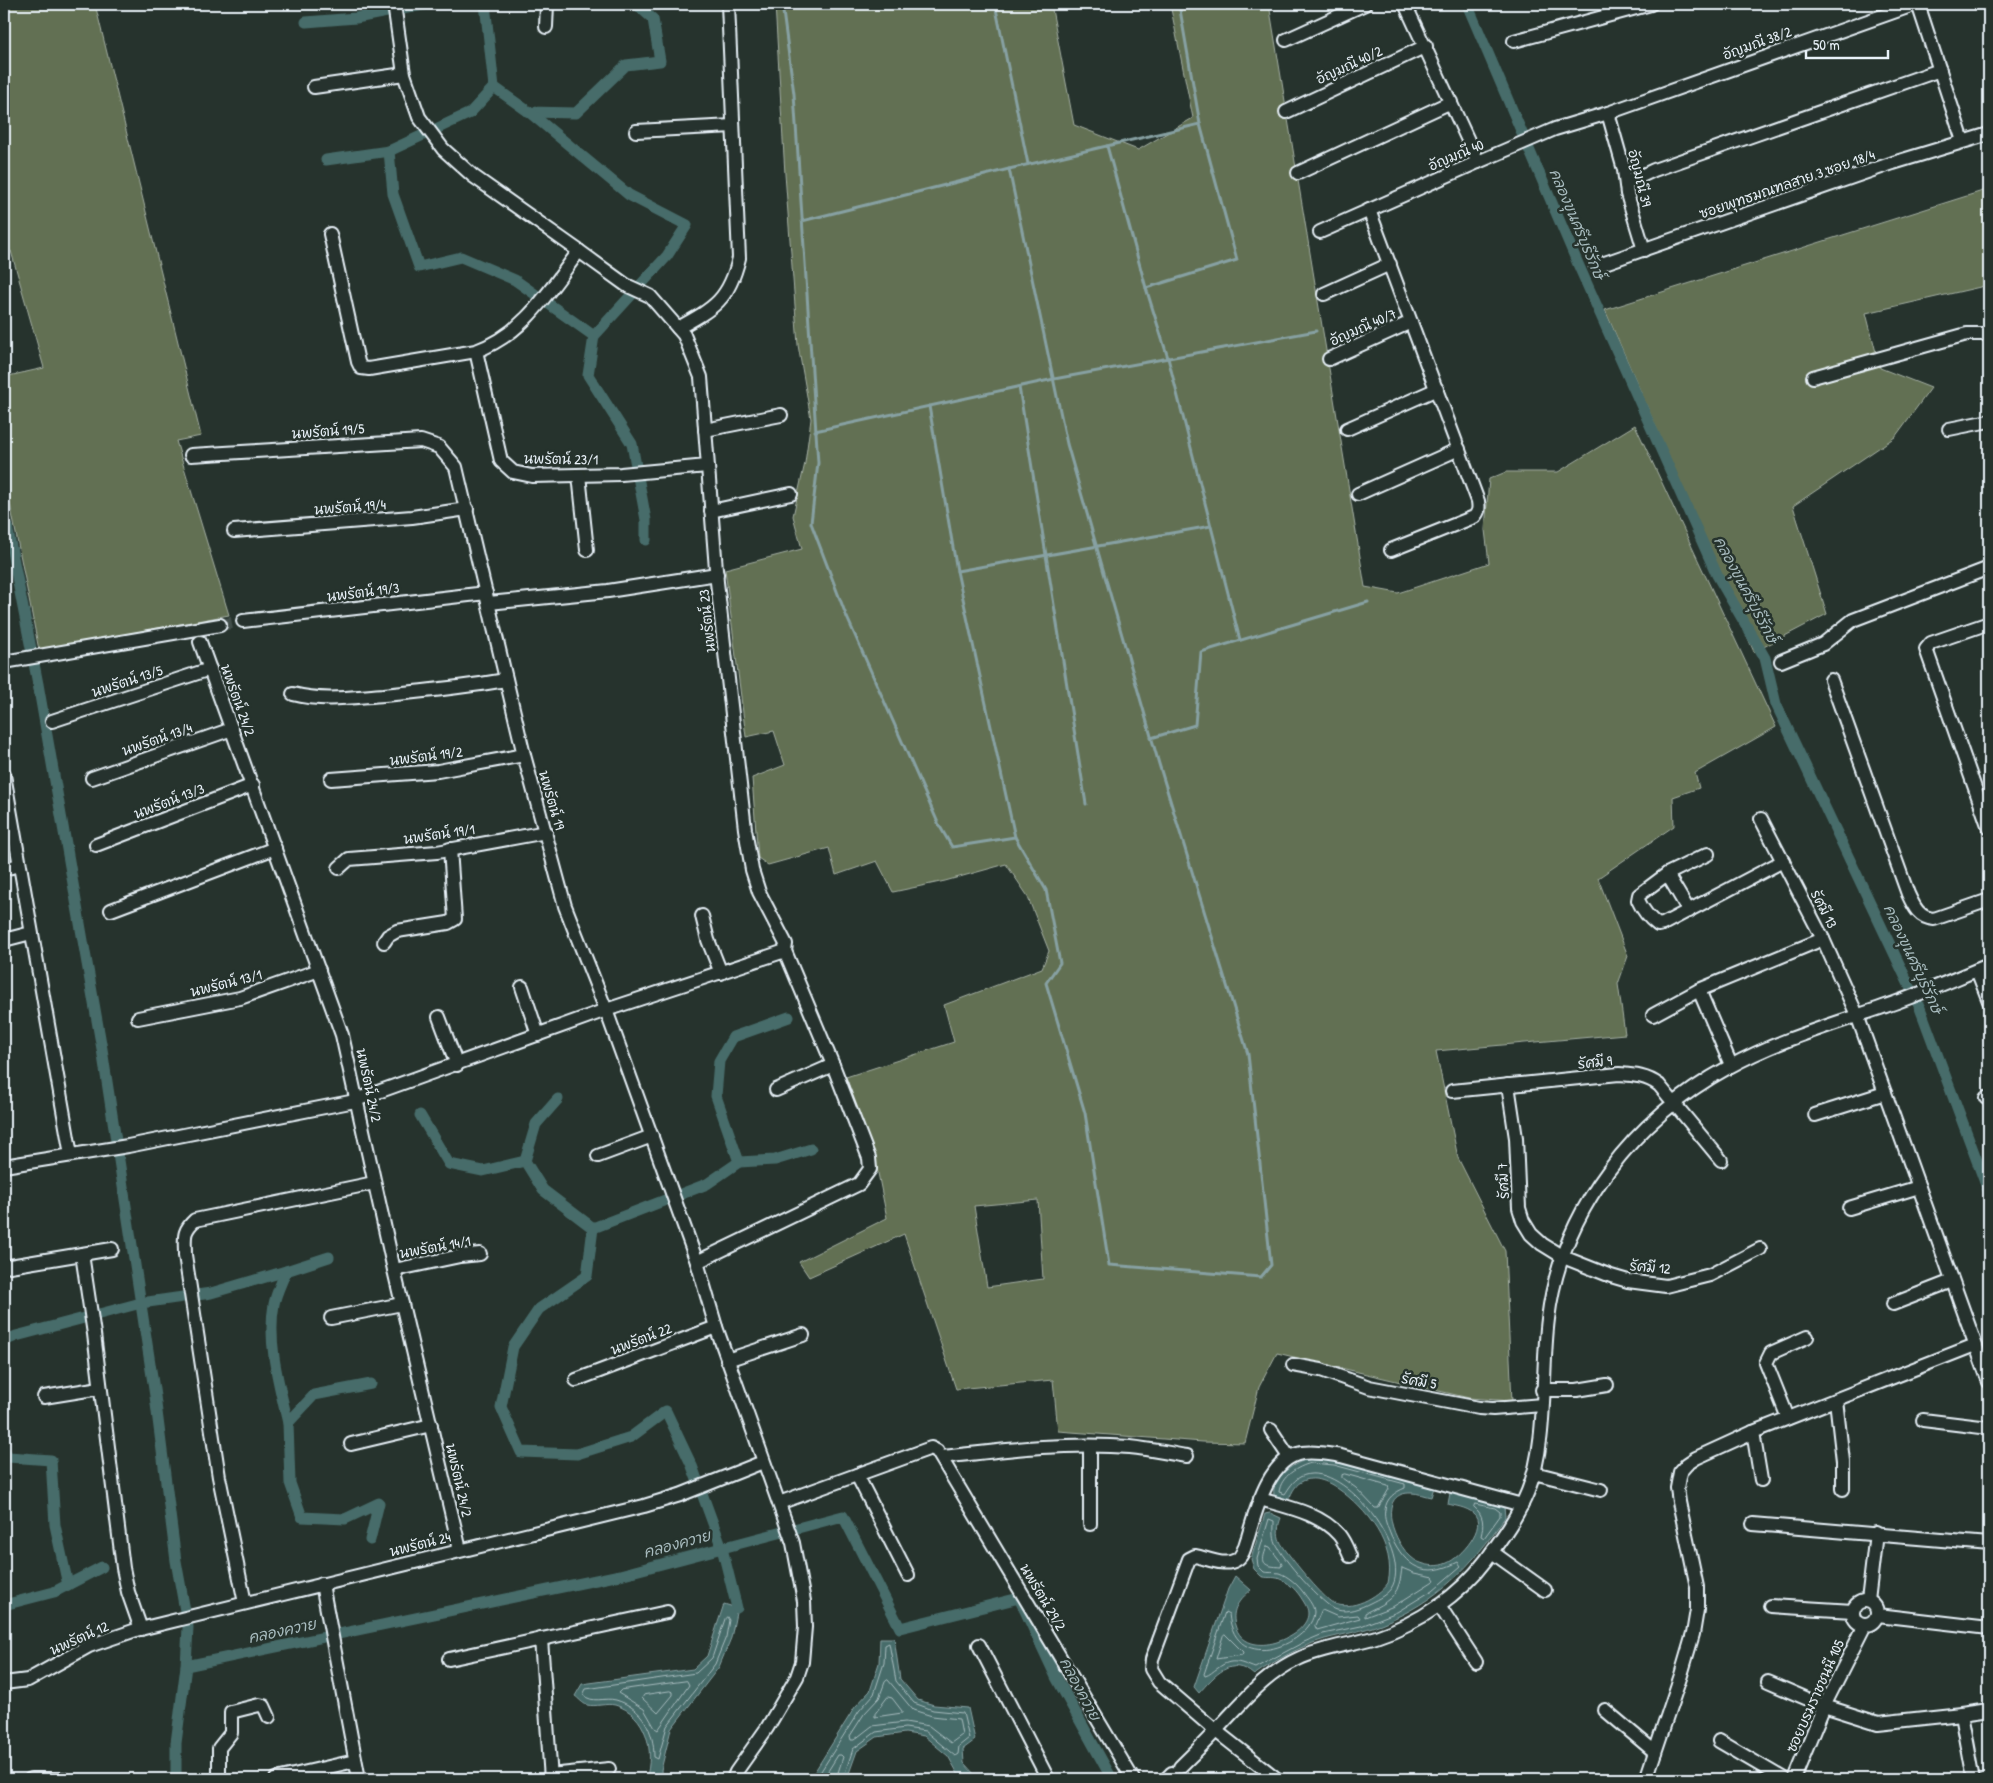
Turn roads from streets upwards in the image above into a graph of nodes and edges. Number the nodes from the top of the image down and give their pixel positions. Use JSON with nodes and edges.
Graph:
{"nodes":[{"id":1,"x":394,"y":4,"type":"edge"},
{"id":2,"x":547,"y":4,"type":"edge"},
{"id":3,"x":728,"y":4,"type":"edge"},
{"id":4,"x":1365,"y":4,"type":"edge"},
{"id":5,"x":1405,"y":4,"type":"edge"},
{"id":6,"x":1652,"y":4,"type":"edge"},
{"id":7,"x":1917,"y":4,"type":"edge"},
{"id":8,"x":1612,"y":9,"type":"edge"},
{"id":9,"x":546,"y":27,"type":"dead end"},
{"id":10,"x":1286,"y":40,"type":"dead end"},
{"id":11,"x":1514,"y":41,"type":"dead end"},
{"id":12,"x":1426,"y":46,"type":"junction"},
{"id":13,"x":1940,"y":70,"type":"junction"},
{"id":14,"x":404,"y":74,"type":"junction"},
{"id":15,"x":314,"y":87,"type":"dead end"},
{"id":16,"x":1451,"y":102,"type":"junction"},
{"id":17,"x":1286,"y":112,"type":"dead end"},
{"id":18,"x":1608,"y":113,"type":"junction"},
{"id":19,"x":733,"y":126,"type":"junction"},
{"id":20,"x":636,"y":132,"type":"dead end"},
{"id":21,"x":1989,"y":134,"type":"edge"},
{"id":22,"x":1962,"y":141,"type":"junction"},
{"id":23,"x":1483,"y":160,"type":"junction"},
{"id":24,"x":1298,"y":173,"type":"dead end"},
{"id":25,"x":1626,"y":183,"type":"junction"},
{"id":26,"x":1369,"y":210,"type":"junction"},
{"id":27,"x":1320,"y":232,"type":"dead end"},
{"id":28,"x":330,"y":234,"type":"dead end"},
{"id":29,"x":1644,"y":250,"type":"junction"},
{"id":30,"x":579,"y":251,"type":"junction"},
{"id":31,"x":1390,"y":264,"type":"junction"},
{"id":32,"x":1596,"y":266,"type":"dead end"},
{"id":33,"x":1324,"y":294,"type":"dead end"},
{"id":34,"x":1411,"y":322,"type":"junction"},
{"id":35,"x":678,"y":328,"type":"junction"},
{"id":36,"x":1989,"y":334,"type":"edge"},
{"id":37,"x":476,"y":351,"type":"junction"},
{"id":38,"x":1329,"y":359,"type":"dead end"},
{"id":39,"x":1813,"y":377,"type":"dead end"},
{"id":40,"x":1437,"y":389,"type":"junction"},
{"id":41,"x":781,"y":415,"type":"dead end"},
{"id":42,"x":1989,"y":421,"type":"edge"},
{"id":43,"x":1347,"y":429,"type":"dead end"},
{"id":44,"x":1949,"y":429,"type":"dead end"},
{"id":45,"x":704,"y":430,"type":"junction"},
{"id":46,"x":1459,"y":449,"type":"junction"},
{"id":47,"x":191,"y":455,"type":"dead end"},
{"id":48,"x":456,"y":466,"type":"joint"},
{"id":49,"x":707,"y":466,"type":"junction"},
{"id":50,"x":579,"y":475,"type":"junction"},
{"id":51,"x":791,"y":494,"type":"dead end"},
{"id":52,"x":1358,"y":494,"type":"dead end"},
{"id":53,"x":467,"y":509,"type":"junction"},
{"id":54,"x":711,"y":511,"type":"junction"},
{"id":55,"x":234,"y":531,"type":"dead end"},
{"id":56,"x":587,"y":550,"type":"dead end"},
{"id":57,"x":1391,"y":550,"type":"dead end"},
{"id":58,"x":1989,"y":568,"type":"edge"},
{"id":59,"x":717,"y":574,"type":"junction"},
{"id":60,"x":488,"y":598,"type":"junction"},
{"id":61,"x":244,"y":621,"type":"tunnel mouth"},
{"id":62,"x":1989,"y":623,"type":"edge"},
{"id":63,"x":220,"y":625,"type":"tunnel mouth"},
{"id":64,"x":200,"y":642,"type":"dead end"},
{"id":65,"x":6,"y":661,"type":"edge"},
{"id":66,"x":1781,"y":661,"type":"dead end"},
{"id":67,"x":210,"y":669,"type":"junction"},
{"id":68,"x":506,"y":680,"type":"junction"},
{"id":69,"x":1831,"y":680,"type":"dead end"},
{"id":70,"x":293,"y":694,"type":"dead end"},
{"id":71,"x":52,"y":721,"type":"dead end"},
{"id":72,"x":232,"y":729,"type":"junction"},
{"id":73,"x":524,"y":755,"type":"junction"},
{"id":74,"x":4,"y":775,"type":"edge"},
{"id":75,"x":92,"y":778,"type":"dead end"},
{"id":76,"x":331,"y":780,"type":"dead end"},
{"id":77,"x":252,"y":785,"type":"junction"},
{"id":78,"x":1760,"y":819,"type":"dead end"},
{"id":79,"x":1989,"y":828,"type":"edge"},
{"id":80,"x":546,"y":832,"type":"junction"},
{"id":81,"x":96,"y":845,"type":"dead end"},
{"id":82,"x":275,"y":848,"type":"junction"},
{"id":83,"x":450,"y":849,"type":"junction"},
{"id":84,"x":1708,"y":854,"type":"dead end"},
{"id":85,"x":1783,"y":861,"type":"junction"},
{"id":86,"x":19,"y":865,"type":"junction"},
{"id":87,"x":339,"y":868,"type":"dead end"},
{"id":88,"x":4,"y":869,"type":"edge"},
{"id":89,"x":1667,"y":874,"type":"junction"},
{"id":90,"x":1989,"y":900,"type":"edge"},
{"id":91,"x":111,"y":910,"type":"dead end"},
{"id":92,"x":1690,"y":911,"type":"junction"},
{"id":93,"x":702,"y":916,"type":"dead end"},
{"id":94,"x":31,"y":933,"type":"junction"},
{"id":95,"x":1823,"y":939,"type":"junction"},
{"id":96,"x":4,"y":940,"type":"edge"},
{"id":97,"x":384,"y":942,"type":"dead end"},
{"id":98,"x":785,"y":952,"type":"junction"},
{"id":99,"x":1989,"y":965,"type":"edge"},
{"id":100,"x":319,"y":970,"type":"junction"},
{"id":101,"x":1977,"y":970,"type":"junction"},
{"id":102,"x":721,"y":973,"type":"junction"},
{"id":103,"x":522,"y":987,"type":"dead end"},
{"id":104,"x":1699,"y":990,"type":"junction"},
{"id":105,"x":1989,"y":1001,"type":"edge"},
{"id":106,"x":606,"y":1010,"type":"junction"},
{"id":107,"x":1653,"y":1015,"type":"dead end"},
{"id":108,"x":1857,"y":1015,"type":"junction"},
{"id":109,"x":439,"y":1017,"type":"dead end"},
{"id":110,"x":138,"y":1018,"type":"dead end"},
{"id":111,"x":538,"y":1035,"type":"junction"},
{"id":112,"x":458,"y":1065,"type":"junction"},
{"id":113,"x":833,"y":1065,"type":"junction"},
{"id":114,"x":1732,"y":1065,"type":"junction"},
{"id":115,"x":1508,"y":1085,"type":"junction"},
{"id":116,"x":776,"y":1090,"type":"dead end"},
{"id":117,"x":1452,"y":1091,"type":"dead end"},
{"id":118,"x":1884,"y":1093,"type":"junction"},
{"id":119,"x":356,"y":1100,"type":"junction"},
{"id":120,"x":1673,"y":1103,"type":"junction"},
{"id":121,"x":1815,"y":1115,"type":"dead end"},
{"id":122,"x":652,"y":1136,"type":"junction"},
{"id":123,"x":71,"y":1154,"type":"junction"},
{"id":124,"x":598,"y":1156,"type":"dead end"},
{"id":125,"x":1721,"y":1160,"type":"dead end"},
{"id":126,"x":4,"y":1166,"type":"edge"},
{"id":127,"x":374,"y":1183,"type":"junction"},
{"id":128,"x":1919,"y":1187,"type":"junction"},
{"id":129,"x":1849,"y":1208,"type":"dead end"},
{"id":130,"x":112,"y":1249,"type":"dead end"},
{"id":131,"x":1760,"y":1249,"type":"dead end"},
{"id":132,"x":82,"y":1254,"type":"junction"},
{"id":133,"x":480,"y":1254,"type":"dead end"},
{"id":134,"x":1563,"y":1257,"type":"junction"},
{"id":135,"x":697,"y":1262,"type":"junction"},
{"id":136,"x":4,"y":1267,"type":"edge"},
{"id":137,"x":394,"y":1270,"type":"junction"},
{"id":138,"x":1952,"y":1281,"type":"junction"},
{"id":139,"x":402,"y":1304,"type":"junction"},
{"id":140,"x":1893,"y":1304,"type":"dead end"},
{"id":141,"x":331,"y":1318,"type":"dead end"},
{"id":142,"x":716,"y":1327,"type":"junction"},
{"id":143,"x":802,"y":1335,"type":"dead end"},
{"id":144,"x":1807,"y":1337,"type":"dead end"},
{"id":145,"x":1975,"y":1345,"type":"junction"},
{"id":146,"x":727,"y":1360,"type":"junction"},
{"id":147,"x":1293,"y":1365,"type":"dead end"},
{"id":148,"x":576,"y":1380,"type":"dead end"},
{"id":149,"x":1989,"y":1382,"type":"edge"},
{"id":150,"x":1607,"y":1385,"type":"dead end"},
{"id":151,"x":100,"y":1388,"type":"junction"},
{"id":152,"x":1542,"y":1390,"type":"junction"},
{"id":153,"x":44,"y":1397,"type":"dead end"},
{"id":154,"x":1836,"y":1400,"type":"junction"},
{"id":155,"x":1542,"y":1404,"type":"junction"},
{"id":156,"x":1788,"y":1418,"type":"junction"},
{"id":157,"x":1923,"y":1420,"type":"dead end"},
{"id":158,"x":431,"y":1425,"type":"junction"},
{"id":159,"x":1989,"y":1428,"type":"edge"},
{"id":160,"x":1270,"y":1430,"type":"dead end"},
{"id":161,"x":1753,"y":1432,"type":"junction"},
{"id":162,"x":351,"y":1444,"type":"dead end"},
{"id":163,"x":1090,"y":1446,"type":"junction"},
{"id":164,"x":1187,"y":1456,"type":"dead end"},
{"id":165,"x":942,"y":1457,"type":"junction"},
{"id":166,"x":1290,"y":1457,"type":"junction"},
{"id":167,"x":762,"y":1462,"type":"junction"},
{"id":168,"x":1534,"y":1473,"type":"junction"},
{"id":169,"x":857,"y":1475,"type":"junction"},
{"id":170,"x":1761,"y":1480,"type":"dead end"},
{"id":171,"x":1843,"y":1489,"type":"dead end"},
{"id":172,"x":1601,"y":1490,"type":"dead end"},
{"id":173,"x":1260,"y":1499,"type":"junction"},
{"id":174,"x":779,"y":1503,"type":"junction"},
{"id":175,"x":1522,"y":1505,"type":"junction"},
{"id":176,"x":1090,"y":1524,"type":"dead end"},
{"id":177,"x":1753,"y":1524,"type":"dead end"},
{"id":178,"x":1876,"y":1533,"type":"junction"},
{"id":179,"x":1989,"y":1544,"type":"edge"},
{"id":180,"x":460,"y":1550,"type":"junction"},
{"id":181,"x":1492,"y":1552,"type":"junction"},
{"id":182,"x":1350,"y":1556,"type":"dead end"},
{"id":183,"x":908,"y":1575,"type":"dead end"},
{"id":184,"x":322,"y":1584,"type":"junction"},
{"id":185,"x":1545,"y":1590,"type":"dead end"},
{"id":186,"x":1868,"y":1600,"type":"junction"},
{"id":187,"x":245,"y":1604,"type":"junction"},
{"id":188,"x":1439,"y":1605,"type":"junction"},
{"id":189,"x":1770,"y":1606,"type":"dead end"},
{"id":190,"x":1853,"y":1611,"type":"junction"},
{"id":191,"x":667,"y":1612,"type":"dead end"},
{"id":192,"x":1878,"y":1615,"type":"junction"},
{"id":193,"x":168,"y":1623,"type":"joint"},
{"id":194,"x":1865,"y":1625,"type":"junction"},
{"id":195,"x":1989,"y":1628,"type":"edge"},
{"id":196,"x":141,"y":1629,"type":"junction"},
{"id":197,"x":541,"y":1639,"type":"junction"},
{"id":198,"x":979,"y":1645,"type":"dead end"},
{"id":199,"x":449,"y":1659,"type":"dead end"},
{"id":200,"x":1476,"y":1662,"type":"dead end"},
{"id":201,"x":1768,"y":1682,"type":"dead end"},
{"id":202,"x":4,"y":1683,"type":"edge"},
{"id":203,"x":1824,"y":1706,"type":"junction"},
{"id":204,"x":1605,"y":1710,"type":"dead end"},
{"id":205,"x":1989,"y":1710,"type":"edge"},
{"id":206,"x":1961,"y":1714,"type":"junction"},
{"id":207,"x":269,"y":1717,"type":"dead end"},
{"id":208,"x":1216,"y":1731,"type":"junction"},
{"id":209,"x":1719,"y":1741,"type":"dead end"},
{"id":210,"x":1655,"y":1752,"type":"junction"},
{"id":211,"x":356,"y":1761,"type":"junction"},
{"id":212,"x":609,"y":1769,"type":"dead end"},
{"id":213,"x":1173,"y":1773,"type":"edge"},
{"id":214,"x":550,"y":1777,"type":"edge"},
{"id":215,"x":31,"y":1779,"type":"edge"},
{"id":216,"x":63,"y":1779,"type":"edge"},
{"id":217,"x":219,"y":1779,"type":"edge"},
{"id":218,"x":276,"y":1779,"type":"edge"},
{"id":219,"x":359,"y":1779,"type":"edge"},
{"id":220,"x":733,"y":1779,"type":"edge"},
{"id":221,"x":1048,"y":1779,"type":"edge"},
{"id":222,"x":1133,"y":1779,"type":"edge"},
{"id":223,"x":1277,"y":1779,"type":"edge"},
{"id":224,"x":1646,"y":1779,"type":"edge"},
{"id":225,"x":1784,"y":1779,"type":"edge"},
{"id":226,"x":1794,"y":1779,"type":"edge"},
{"id":227,"x":1973,"y":1779,"type":"edge"}],
"edges":[{"from":1,"to":14,"type":"street"},
{"from":2,"to":9,"type":"street"},
{"from":3,"to":19,"type":"street"},
{"from":4,"to":10,"type":"street"},
{"from":5,"to":12,"type":"street"},
{"from":6,"to":8,"type":"street"},
{"from":7,"to":13,"type":"street"},
{"from":7,"to":18,"type":"street","name":"อัญมณี 38/2"},
{"from":8,"to":11,"type":"street"},
{"from":12,"to":16,"type":"street"},
{"from":12,"to":17,"type":"street","name":"อัญมณี 40/2"},
{"from":13,"to":22,"type":"street"},
{"from":13,"to":25,"type":"street"},
{"from":14,"to":15,"type":"street"},
{"from":14,"to":30,"type":"street"},
{"from":16,"to":23,"type":"street"},
{"from":16,"to":24,"type":"street"},
{"from":18,"to":23,"type":"street","name":"อัญมณี 40"},
{"from":18,"to":25,"type":"street","name":"อัญมณี 39"},
{"from":19,"to":20,"type":"street"},
{"from":19,"to":35,"type":"street"},
{"from":21,"to":22,"type":"street","name":"ซอยพุทธมณฑลสาย 3 ซอย 18/4"},
{"from":22,"to":29,"type":"street","name":"ซอยพุทธมณฑลสาย 3 ซอย 18/4"},
{"from":23,"to":26,"type":"street","name":"อัญมณี 40"},
{"from":25,"to":29,"type":"street","name":"อัญมณี 39"},
{"from":26,"to":27,"type":"street","name":"อัญมณี 40"},
{"from":26,"to":31,"type":"street"},
{"from":28,"to":37,"type":"street"},
{"from":29,"to":32,"type":"street","name":"ซอยพุทธมณฑลสาย 3 ซอย 18/4"},
{"from":30,"to":35,"type":"street","name":"นพรัตน์ 23"},
{"from":30,"to":37,"type":"street"},
{"from":31,"to":33,"type":"street"},
{"from":31,"to":34,"type":"street"},
{"from":34,"to":38,"type":"street","name":"อัญมณี 40/7"},
{"from":34,"to":40,"type":"street"},
{"from":35,"to":45,"type":"street","name":"นพรัตน์ 23"},
{"from":36,"to":39,"type":"street"},
{"from":37,"to":50,"type":"street","name":"นพรัตน์ 23/1"},
{"from":40,"to":43,"type":"street"},
{"from":40,"to":46,"type":"street"},
{"from":41,"to":45,"type":"street"},
{"from":42,"to":44,"type":"street"},
{"from":45,"to":49,"type":"street","name":"นพรัตน์ 23"},
{"from":46,"to":52,"type":"street"},
{"from":46,"to":57,"type":"street"},
{"from":47,"to":48,"type":"street","name":"นพรัตน์ 19/5"},
{"from":48,"to":53,"type":"street","name":"นพรัตน์ 19"},
{"from":49,"to":50,"type":"street","name":"นพรัตน์ 23/1"},
{"from":49,"to":54,"type":"street","name":"นพรัตน์ 23"},
{"from":50,"to":56,"type":"street"},
{"from":51,"to":54,"type":"street"},
{"from":53,"to":55,"type":"street","name":"นพรัตน์ 19/4"},
{"from":53,"to":60,"type":"street","name":"นพรัตน์ 19"},
{"from":54,"to":59,"type":"street","name":"นพรัตน์ 23"},
{"from":58,"to":66,"type":"street"},
{"from":59,"to":60,"type":"street","name":"นพรัตน์ 19/3"},
{"from":59,"to":98,"type":"street","name":"นพรัตน์ 23"},
{"from":60,"to":61,"type":"street","name":"นพรัตน์ 19/3"},
{"from":60,"to":68,"type":"street","name":"นพรัตน์ 19"},
{"from":62,"to":79,"type":"street"},
{"from":63,"to":65,"type":"street"},
{"from":64,"to":67,"type":"street","name":"นพรัตน์ 24/2"},
{"from":67,"to":71,"type":"street","name":"นพรัตน์ 13/5"},
{"from":67,"to":72,"type":"street","name":"นพรัตน์ 24/2"},
{"from":68,"to":70,"type":"street"},
{"from":68,"to":73,"type":"street","name":"นพรัตน์ 19"},
{"from":69,"to":90,"type":"street"},
{"from":72,"to":75,"type":"street","name":"นพรัตน์ 13/4"},
{"from":72,"to":77,"type":"street","name":"นพรัตน์ 24/2"},
{"from":73,"to":76,"type":"street","name":"นพรัตน์ 19/2"},
{"from":73,"to":80,"type":"street","name":"นพรัตน์ 19"},
{"from":74,"to":86,"type":"street"},
{"from":77,"to":81,"type":"street","name":"นพรัตน์ 13/3"},
{"from":77,"to":82,"type":"street","name":"นพรัตน์ 24/2"},
{"from":78,"to":85,"type":"street","name":"รัศมี 13"},
{"from":80,"to":83,"type":"street","name":"นพรัตน์ 19/1"},
{"from":80,"to":106,"type":"street","name":"นพรัตน์ 19"},
{"from":82,"to":91,"type":"street"},
{"from":82,"to":100,"type":"street","name":"นพรัตน์ 24/2"},
{"from":83,"to":87,"type":"street","name":"นพรัตน์ 19/1"},
{"from":83,"to":97,"type":"street"},
{"from":84,"to":89,"type":"street"},
{"from":85,"to":92,"type":"street"},
{"from":85,"to":95,"type":"street","name":"รัศมี 13"},
{"from":86,"to":88,"type":"street"},
{"from":86,"to":94,"type":"street"},
{"from":89,"to":92,"type":"street"},
{"from":89,"to":92,"type":"street"},
{"from":93,"to":102,"type":"street"},
{"from":94,"to":96,"type":"street"},
{"from":94,"to":123,"type":"street"},
{"from":95,"to":104,"type":"street"},
{"from":95,"to":108,"type":"street","name":"รัศมี 13"},
{"from":98,"to":102,"type":"street"},
{"from":98,"to":113,"type":"street","name":"นพรัตน์ 23"},
{"from":99,"to":101,"type":"street"},
{"from":100,"to":110,"type":"street","name":"นพรัตน์ 13/1"},
{"from":100,"to":119,"type":"street","name":"นพรัตน์ 24/2"},
{"from":101,"to":105,"type":"street"},
{"from":101,"to":108,"type":"street"},
{"from":102,"to":106,"type":"street"},
{"from":103,"to":111,"type":"street"},
{"from":104,"to":107,"type":"street"},
{"from":104,"to":114,"type":"street"},
{"from":106,"to":111,"type":"street"},
{"from":106,"to":122,"type":"street","name":"นพรัตน์ 19"},
{"from":108,"to":114,"type":"street"},
{"from":108,"to":118,"type":"street","name":"รัศมี 13"},
{"from":109,"to":112,"type":"street"},
{"from":111,"to":112,"type":"street"},
{"from":112,"to":119,"type":"street"},
{"from":113,"to":116,"type":"street"},
{"from":113,"to":135,"type":"street","name":"นพรัตน์ 23"},
{"from":114,"to":120,"type":"street"},
{"from":115,"to":117,"type":"street","name":"รัศมี 9"},
{"from":115,"to":120,"type":"street","name":"รัศมี 9"},
{"from":115,"to":134,"type":"street","name":"รัศมี 7"},
{"from":118,"to":121,"type":"street"},
{"from":118,"to":128,"type":"street","name":"รัศมี 13"},
{"from":119,"to":123,"type":"street"},
{"from":119,"to":127,"type":"street","name":"นพรัตน์ 24/2"},
{"from":120,"to":125,"type":"street","name":"รัศมี 9"},
{"from":120,"to":134,"type":"street"},
{"from":122,"to":124,"type":"street"},
{"from":122,"to":135,"type":"street","name":"นพรัตน์ 19"},
{"from":123,"to":126,"type":"street"},
{"from":127,"to":137,"type":"street","name":"นพรัตน์ 24/2"},
{"from":127,"to":187,"type":"street"},
{"from":128,"to":129,"type":"street"},
{"from":128,"to":138,"type":"street","name":"รัศมี 13"},
{"from":130,"to":132,"type":"street"},
{"from":131,"to":134,"type":"street","name":"รัศมี 12"},
{"from":132,"to":136,"type":"street"},
{"from":132,"to":151,"type":"street"},
{"from":133,"to":137,"type":"street","name":"นพรัตน์ 14/1"},
{"from":134,"to":152,"type":"street"},
{"from":135,"to":142,"type":"street","name":"นพรัตน์ 19"},
{"from":137,"to":139,"type":"street","name":"นพรัตน์ 24/2"},
{"from":138,"to":140,"type":"street"},
{"from":138,"to":145,"type":"street","name":"รัศมี 13"},
{"from":139,"to":141,"type":"street"},
{"from":139,"to":158,"type":"street","name":"นพรัตน์ 24/2"},
{"from":142,"to":146,"type":"street","name":"นพรัตน์ 19"},
{"from":142,"to":148,"type":"street","name":"นพรัตน์ 22"},
{"from":143,"to":146,"type":"street"},
{"from":144,"to":156,"type":"street"},
{"from":145,"to":149,"type":"street","name":"รัศมี 13"},
{"from":145,"to":154,"type":"street"},
{"from":146,"to":167,"type":"street","name":"นพรัตน์ 19"},
{"from":147,"to":155,"type":"street","name":"รัศมี 5"},
{"from":150,"to":152,"type":"street"},
{"from":151,"to":153,"type":"street"},
{"from":151,"to":196,"type":"street"},
{"from":152,"to":155,"type":"street"},
{"from":154,"to":156,"type":"street"},
{"from":154,"to":171,"type":"street"},
{"from":155,"to":168,"type":"street"},
{"from":156,"to":161,"type":"street"},
{"from":157,"to":159,"type":"street"},
{"from":158,"to":162,"type":"street"},
{"from":158,"to":180,"type":"street","name":"นพรัตน์ 24/2"},
{"from":160,"to":166,"type":"street"},
{"from":161,"to":170,"type":"street"},
{"from":161,"to":210,"type":"street"},
{"from":163,"to":164,"type":"street"},
{"from":163,"to":165,"type":"street"},
{"from":163,"to":176,"type":"street"},
{"from":165,"to":169,"type":"street"},
{"from":165,"to":222,"type":"street","name":"นพรัตน์ 29/2"},
{"from":166,"to":173,"type":"street"},
{"from":166,"to":175,"type":"street"},
{"from":167,"to":174,"type":"street","name":"นพรัตน์ 19"},
{"from":167,"to":180,"type":"street","name":"นพรัตน์ 24"},
{"from":168,"to":172,"type":"street"},
{"from":168,"to":175,"type":"street"},
{"from":169,"to":174,"type":"street"},
{"from":169,"to":183,"type":"street"},
{"from":173,"to":182,"type":"street"},
{"from":173,"to":208,"type":"street"},
{"from":174,"to":220,"type":"street","name":"นพรัตน์ 19"},
{"from":175,"to":181,"type":"street"},
{"from":177,"to":178,"type":"street"},
{"from":178,"to":179,"type":"street"},
{"from":178,"to":186,"type":"street"},
{"from":180,"to":184,"type":"street","name":"นพรัตน์ 24"},
{"from":181,"to":185,"type":"street"},
{"from":181,"to":188,"type":"street"},
{"from":184,"to":187,"type":"street","name":"นพรัตน์ 24"},
{"from":184,"to":211,"type":"street"},
{"from":186,"to":190,"type":"street"},
{"from":186,"to":192,"type":"street"},
{"from":187,"to":193,"type":"street","name":"นพรัตน์ 24"},
{"from":188,"to":200,"type":"street"},
{"from":188,"to":208,"type":"street"},
{"from":189,"to":190,"type":"street"},
{"from":190,"to":194,"type":"street"},
{"from":191,"to":197,"type":"street"},
{"from":192,"to":194,"type":"street","name":"ซอยบรมราชชนนี 105"},
{"from":192,"to":195,"type":"street"},
{"from":193,"to":196,"type":"street","name":"นพรัตน์ 12"},
{"from":194,"to":203,"type":"street","name":"ซอยบรมราชชนนี 105"},
{"from":196,"to":202,"type":"street","name":"นพรัตน์ 12"},
{"from":197,"to":199,"type":"street"},
{"from":197,"to":214,"type":"street"},
{"from":198,"to":221,"type":"street"},
{"from":201,"to":203,"type":"street"},
{"from":203,"to":206,"type":"street"},
{"from":203,"to":226,"type":"street","name":"ซอยบรมราชชนนี 105"},
{"from":204,"to":210,"type":"street"},
{"from":205,"to":206,"type":"street"},
{"from":206,"to":227,"type":"street"},
{"from":207,"to":217,"type":"street"},
{"from":208,"to":213,"type":"street"},
{"from":208,"to":223,"type":"street"},
{"from":209,"to":225,"type":"street"},
{"from":210,"to":224,"type":"street"},
{"from":211,"to":218,"type":"street"},
{"from":211,"to":219,"type":"street"},
{"from":212,"to":214,"type":"street"},
{"from":215,"to":216,"type":"street"}]}
